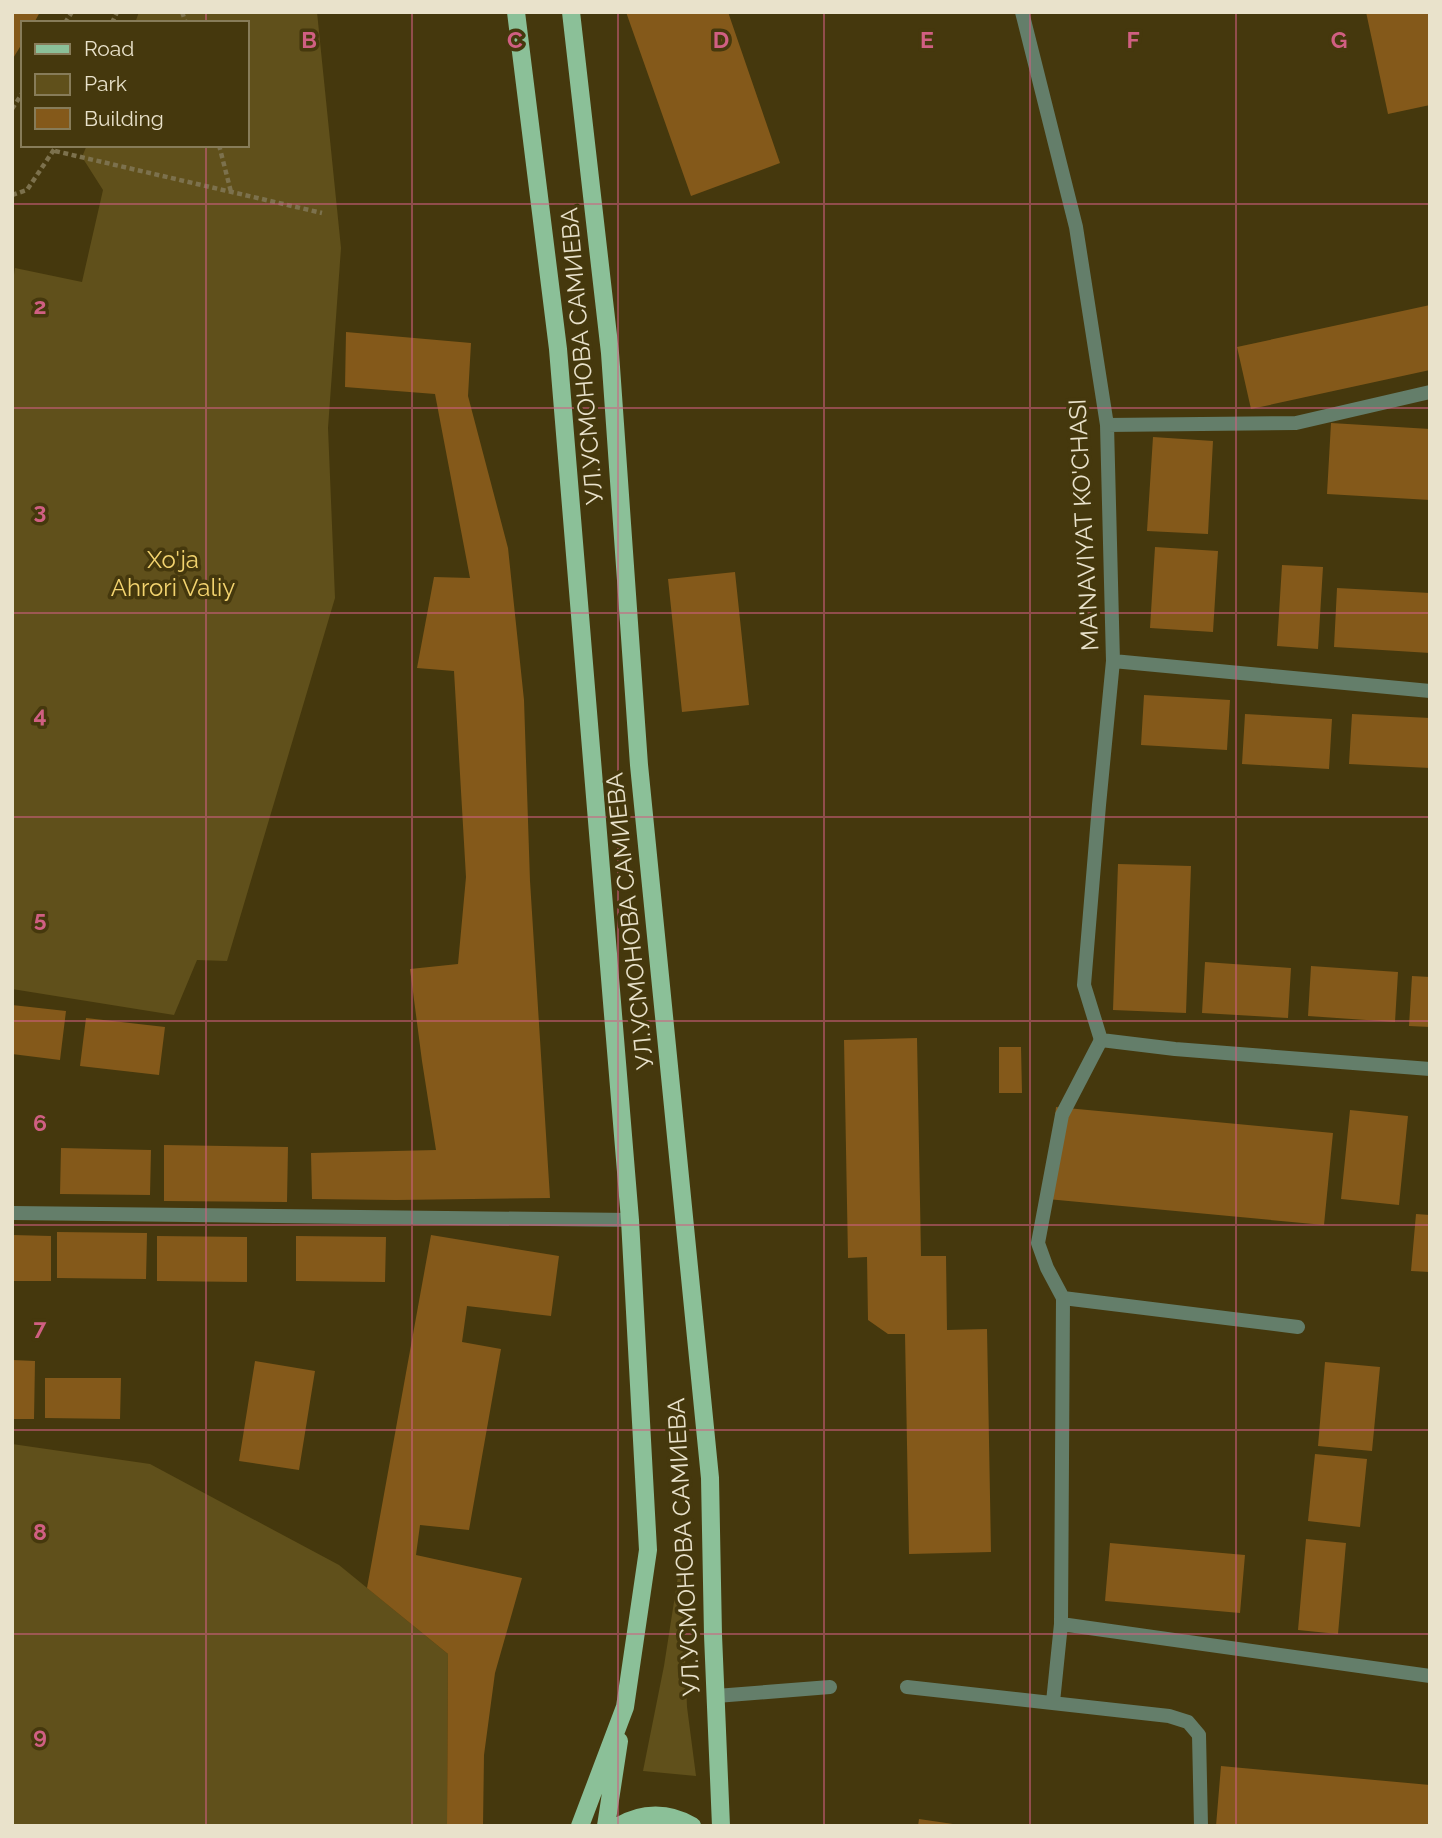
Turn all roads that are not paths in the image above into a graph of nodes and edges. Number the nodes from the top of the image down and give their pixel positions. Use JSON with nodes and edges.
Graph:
{"nodes":[{"id":1,"x":516,"y":12,"type":"edge"},
{"id":2,"x":571,"y":12,"type":"edge"},
{"id":3,"x":1022,"y":12,"type":"edge"},
{"id":4,"x":1430,"y":392,"type":"edge"},
{"id":5,"x":1107,"y":425,"type":"junction"},
{"id":6,"x":1113,"y":662,"type":"junction"},
{"id":7,"x":1430,"y":691,"type":"edge"},
{"id":8,"x":1101,"y":1040,"type":"junction"},
{"id":9,"x":1430,"y":1069,"type":"edge"},
{"id":10,"x":12,"y":1213,"type":"edge"},
{"id":11,"x":630,"y":1220,"type":"junction"},
{"id":12,"x":1063,"y":1298,"type":"junction"},
{"id":13,"x":1298,"y":1327,"type":"dead end"},
{"id":14,"x":1061,"y":1624,"type":"junction"},
{"id":15,"x":1430,"y":1676,"type":"edge"},
{"id":16,"x":831,"y":1687,"type":"dead end"},
{"id":17,"x":907,"y":1687,"type":"dead end"},
{"id":18,"x":716,"y":1696,"type":"junction"},
{"id":19,"x":1052,"y":1702,"type":"junction"},
{"id":20,"x":625,"y":1707,"type":"junction"},
{"id":21,"x":580,"y":1826,"type":"edge"},
{"id":22,"x":606,"y":1826,"type":"edge"},
{"id":23,"x":619,"y":1826,"type":"edge"},
{"id":24,"x":692,"y":1826,"type":"edge"},
{"id":25,"x":721,"y":1826,"type":"edge"},
{"id":26,"x":1201,"y":1826,"type":"edge"}],
"edges":[{"from":1,"to":11,"type":"main road"},
{"from":2,"to":18,"type":"main road","name":"УЛ.УСМОНОВА САМИЕВА"},
{"from":3,"to":5,"type":"street","name":"MA'NAVIYAT KO'CHASI"},
{"from":4,"to":5,"type":"street"},
{"from":5,"to":6,"type":"street","name":"MA'NAVIYAT KO'CHASI"},
{"from":6,"to":7,"type":"street"},
{"from":6,"to":8,"type":"street","name":"MA'NAVIYAT KO'CHASI"},
{"from":8,"to":9,"type":"street"},
{"from":8,"to":12,"type":"street"},
{"from":10,"to":11,"type":"street"},
{"from":11,"to":20,"type":"main road"},
{"from":12,"to":13,"type":"street"},
{"from":12,"to":14,"type":"street"},
{"from":14,"to":15,"type":"street"},
{"from":14,"to":19,"type":"street"},
{"from":16,"to":18,"type":"street"},
{"from":17,"to":19,"type":"street"},
{"from":18,"to":25,"type":"main road","name":"УЛ.УСМОНОВА САМИЕВА"},
{"from":19,"to":26,"type":"street"},
{"from":20,"to":21,"type":"main road"},
{"from":20,"to":22,"type":"main road"},
{"from":23,"to":24,"type":"main road"}]}
